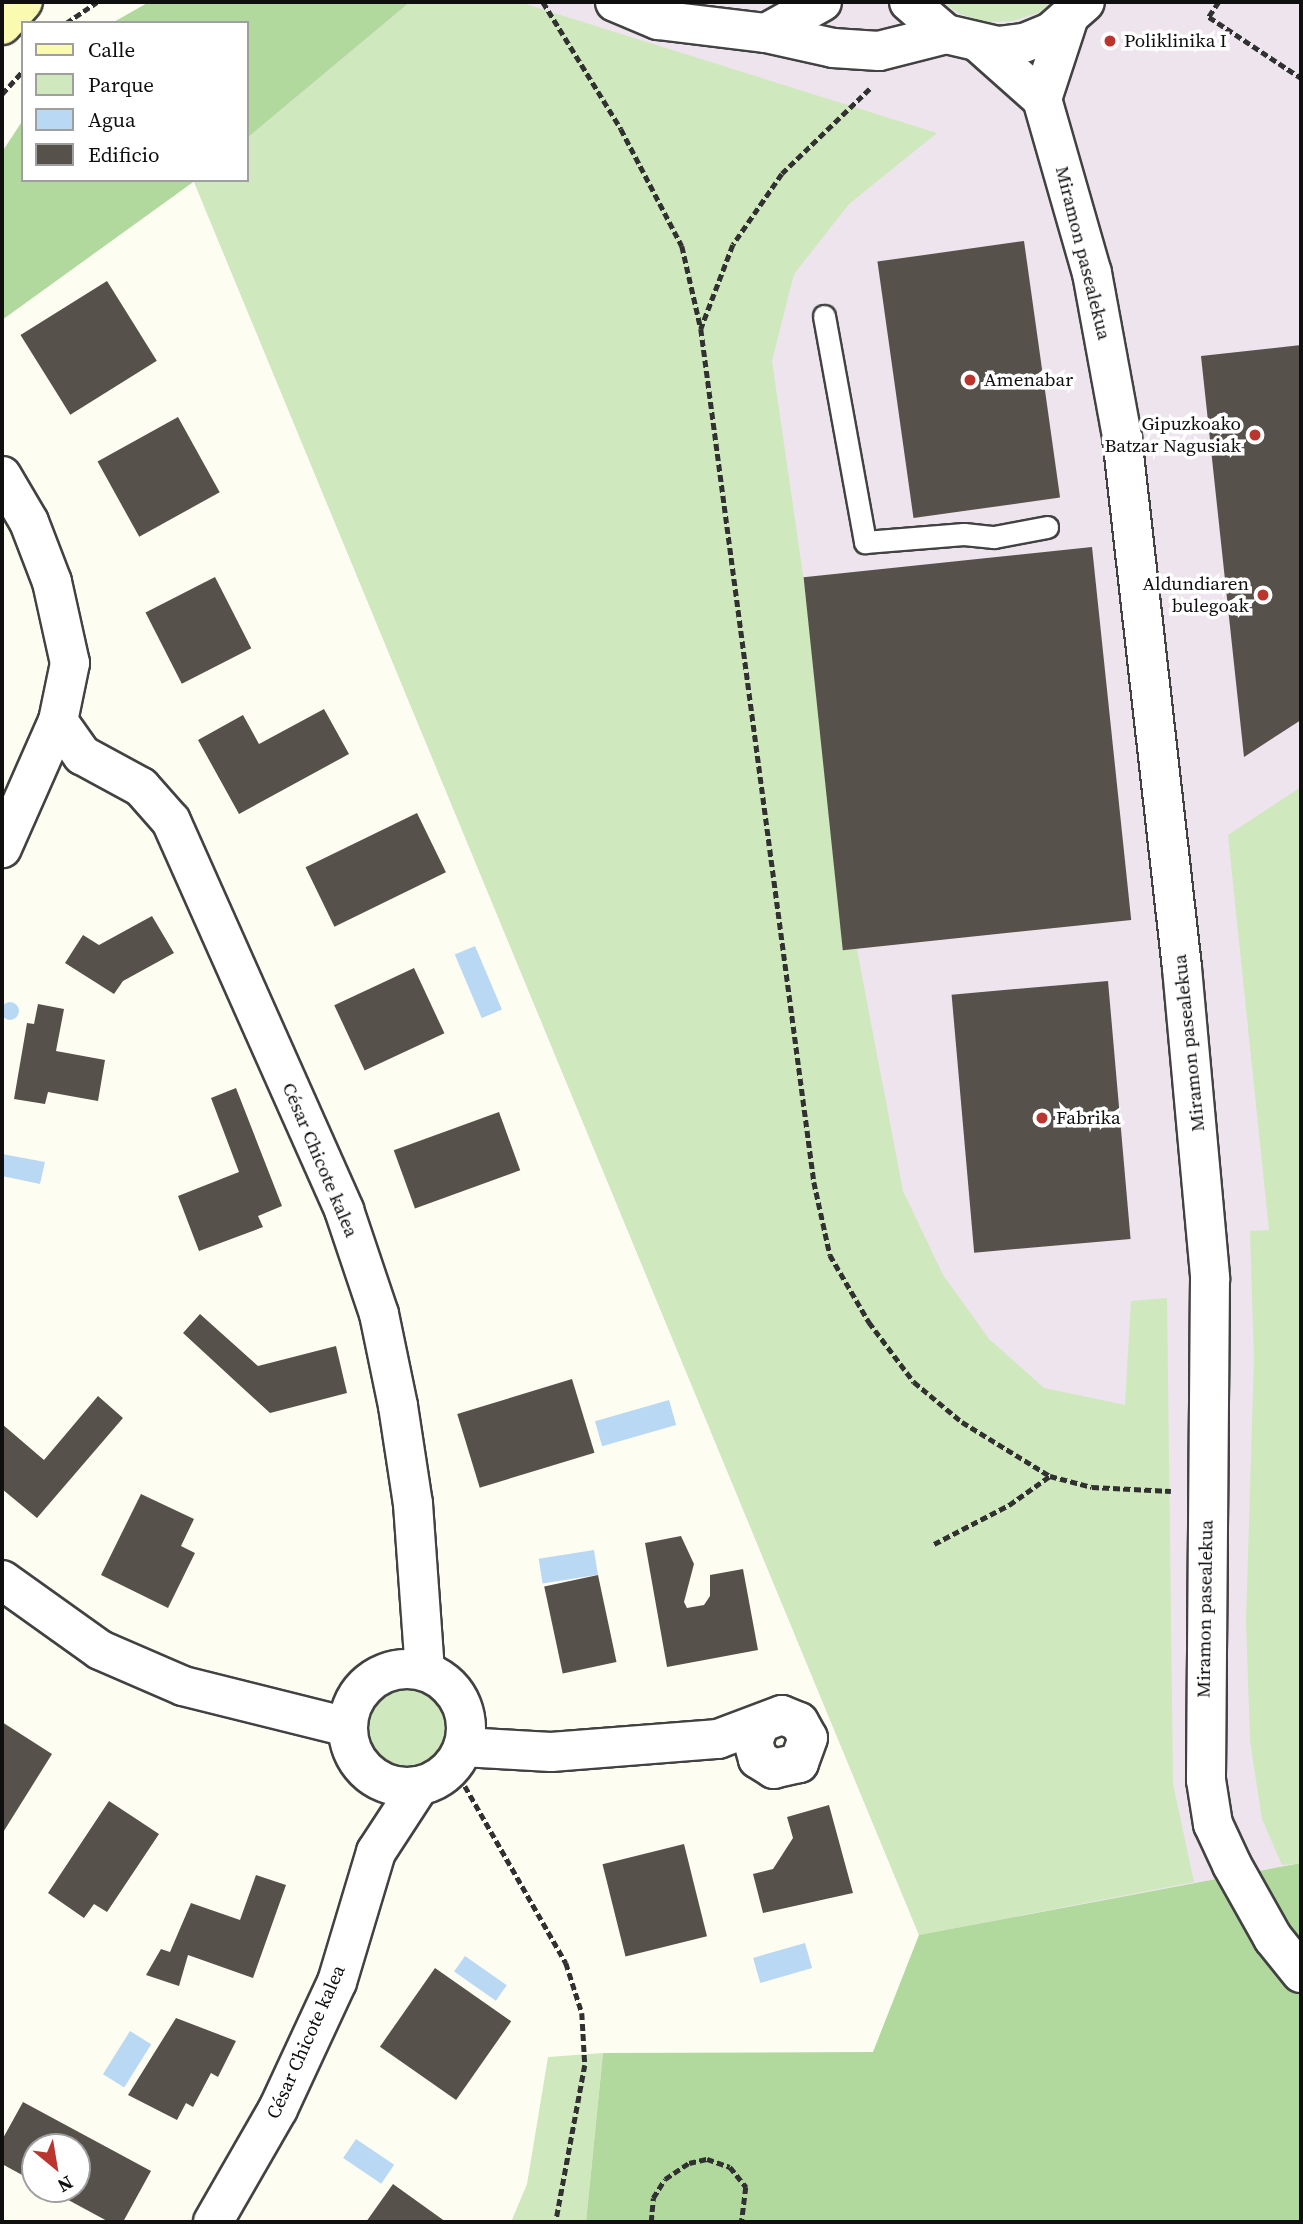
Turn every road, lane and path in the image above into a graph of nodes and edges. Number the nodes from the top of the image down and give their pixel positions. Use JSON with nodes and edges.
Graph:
{"nodes":[{"id":1,"x":23,"y":2,"type":"edge"},
{"id":2,"x":97,"y":2,"type":"edge"},
{"id":3,"x":542,"y":2,"type":"edge"},
{"id":4,"x":615,"y":2,"type":"edge"},
{"id":5,"x":822,"y":2,"type":"edge"},
{"id":6,"x":909,"y":2,"type":"edge"},
{"id":7,"x":1219,"y":2,"type":"edge"},
{"id":8,"x":1076,"y":11,"type":"edge"},
{"id":9,"x":69,"y":21,"type":"edge"},
{"id":10,"x":2,"y":26,"type":"edge"},
{"id":11,"x":766,"y":33,"type":"junction"},
{"id":12,"x":963,"y":39,"type":"junction"},
{"id":13,"x":910,"y":47,"type":"junction"},
{"id":14,"x":21,"y":73,"type":"edge"},
{"id":15,"x":1301,"y":78,"type":"edge"},
{"id":16,"x":2,"y":94,"type":"edge"},
{"id":17,"x":1042,"y":99,"type":"junction"},
{"id":18,"x":824,"y":316,"type":"dead end"},
{"id":19,"x":701,"y":329,"type":"junction"},
{"id":20,"x":2,"y":476,"type":"edge"},
{"id":21,"x":1047,"y":527,"type":"dead end"},
{"id":22,"x":58,"y":721,"type":"junction"},
{"id":23,"x":2,"y":848,"type":"edge"},
{"id":24,"x":1050,"y":1476,"type":"junction"},
{"id":25,"x":1207,"y":1493,"type":"junction"},
{"id":26,"x":934,"y":1544,"type":"dead end"},
{"id":27,"x":2,"y":1580,"type":"edge"},
{"id":28,"x":425,"y":1671,"type":"junction"},
{"id":29,"x":348,"y":1727,"type":"junction"},
{"id":30,"x":757,"y":1738,"type":"dead end"},
{"id":31,"x":458,"y":1756,"type":"junction"},
{"id":32,"x":369,"y":1773,"type":"junction"},
{"id":33,"x":419,"y":1786,"type":"junction"},
{"id":34,"x":376,"y":1852,"type":"junction"},
{"id":35,"x":1301,"y":1973,"type":"edge"},
{"id":36,"x":213,"y":2222,"type":"edge"},
{"id":37,"x":556,"y":2222,"type":"edge"},
{"id":38,"x":651,"y":2222,"type":"edge"},
{"id":39,"x":742,"y":2222,"type":"edge"}],
"edges":[{"from":1,"to":10,"type":"main road"},
{"from":2,"to":9,"type":"path"},
{"from":3,"to":19,"type":"path"},
{"from":4,"to":11,"type":"street"},
{"from":5,"to":11,"type":"street"},
{"from":6,"to":12,"type":"street"},
{"from":7,"to":15,"type":"path"},
{"from":8,"to":12,"type":"street"},
{"from":8,"to":17,"type":"street"},
{"from":11,"to":13,"type":"street"},
{"from":12,"to":13,"type":"street"},
{"from":12,"to":17,"type":"street"},
{"from":13,"to":19,"type":"path"},
{"from":14,"to":16,"type":"path"},
{"from":17,"to":25,"type":"street","name":"Miramon pasealekua"},
{"from":18,"to":21,"type":"lane"},
{"from":19,"to":24,"type":"path"},
{"from":20,"to":22,"type":"street"},
{"from":22,"to":23,"type":"street"},
{"from":22,"to":28,"type":"street","name":"César Chicote kalea"},
{"from":24,"to":25,"type":"path"},
{"from":24,"to":26,"type":"path"},
{"from":25,"to":35,"type":"street","name":"Miramon pasealekua"},
{"from":27,"to":29,"type":"street"},
{"from":28,"to":29,"type":"street"},
{"from":28,"to":31,"type":"street"},
{"from":29,"to":32,"type":"street"},
{"from":30,"to":31,"type":"street"},
{"from":31,"to":33,"type":"street"},
{"from":31,"to":37,"type":"path"},
{"from":32,"to":33,"type":"street"},
{"from":32,"to":34,"type":"street","name":"César Chicote kalea"},
{"from":33,"to":34,"type":"street","name":"César Chicote kalea"},
{"from":34,"to":36,"type":"street","name":"César Chicote kalea"},
{"from":38,"to":39,"type":"path"}]}
